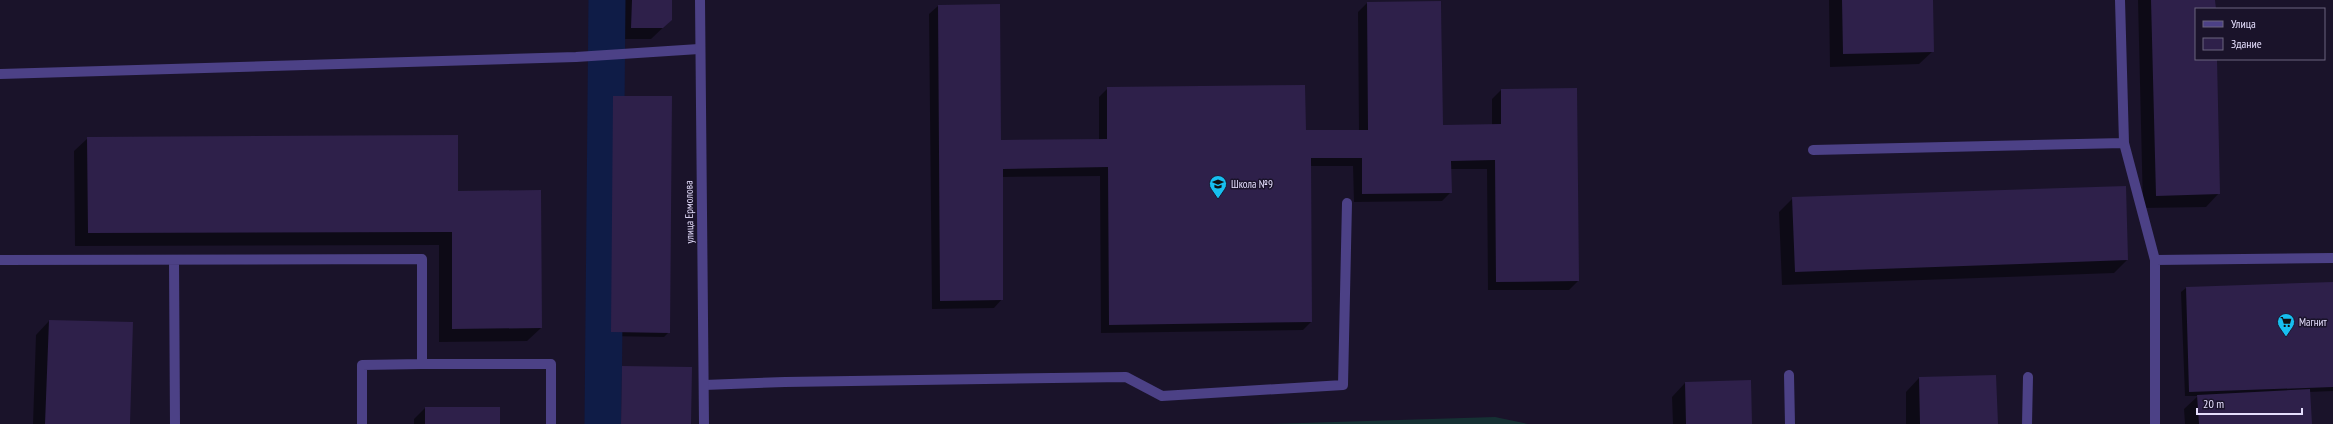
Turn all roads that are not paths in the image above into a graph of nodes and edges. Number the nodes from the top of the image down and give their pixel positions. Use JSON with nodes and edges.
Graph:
{"nodes":[{"id":1,"x":700,"y":0,"type":"edge"},
{"id":2,"x":2120,"y":0,"type":"edge"},
{"id":3,"x":699,"y":49,"type":"junction"},
{"id":4,"x":0,"y":74,"type":"edge"},
{"id":5,"x":2124,"y":143,"type":"junction"},
{"id":6,"x":1813,"y":150,"type":"dead end"},
{"id":7,"x":1347,"y":203,"type":"dead end"},
{"id":8,"x":2333,"y":258,"type":"edge"},
{"id":9,"x":0,"y":260,"type":"edge"},
{"id":10,"x":174,"y":260,"type":"junction"},
{"id":11,"x":2155,"y":260,"type":"junction"},
{"id":12,"x":422,"y":364,"type":"junction"},
{"id":13,"x":1789,"y":375,"type":"dead end"},
{"id":14,"x":2028,"y":377,"type":"dead end"},
{"id":15,"x":704,"y":385,"type":"junction"},
{"id":16,"x":175,"y":424,"type":"edge"},
{"id":17,"x":362,"y":424,"type":"edge"},
{"id":18,"x":551,"y":424,"type":"edge"},
{"id":19,"x":704,"y":424,"type":"edge"},
{"id":20,"x":1790,"y":424,"type":"edge"},
{"id":21,"x":2027,"y":424,"type":"edge"},
{"id":22,"x":2156,"y":424,"type":"edge"}],
"edges":[{"from":1,"to":3,"type":"street","name":"улица Ермолова"},
{"from":2,"to":5,"type":"street"},
{"from":3,"to":4,"type":"street"},
{"from":3,"to":15,"type":"street","name":"улица Ермолова"},
{"from":5,"to":6,"type":"street"},
{"from":5,"to":11,"type":"street"},
{"from":7,"to":15,"type":"street"},
{"from":8,"to":11,"type":"street"},
{"from":9,"to":10,"type":"street"},
{"from":10,"to":12,"type":"street"},
{"from":10,"to":16,"type":"street"},
{"from":11,"to":22,"type":"street"},
{"from":12,"to":17,"type":"street"},
{"from":12,"to":18,"type":"street"},
{"from":13,"to":20,"type":"street"},
{"from":14,"to":21,"type":"street"},
{"from":15,"to":19,"type":"street","name":"улица Ермолова"}]}
